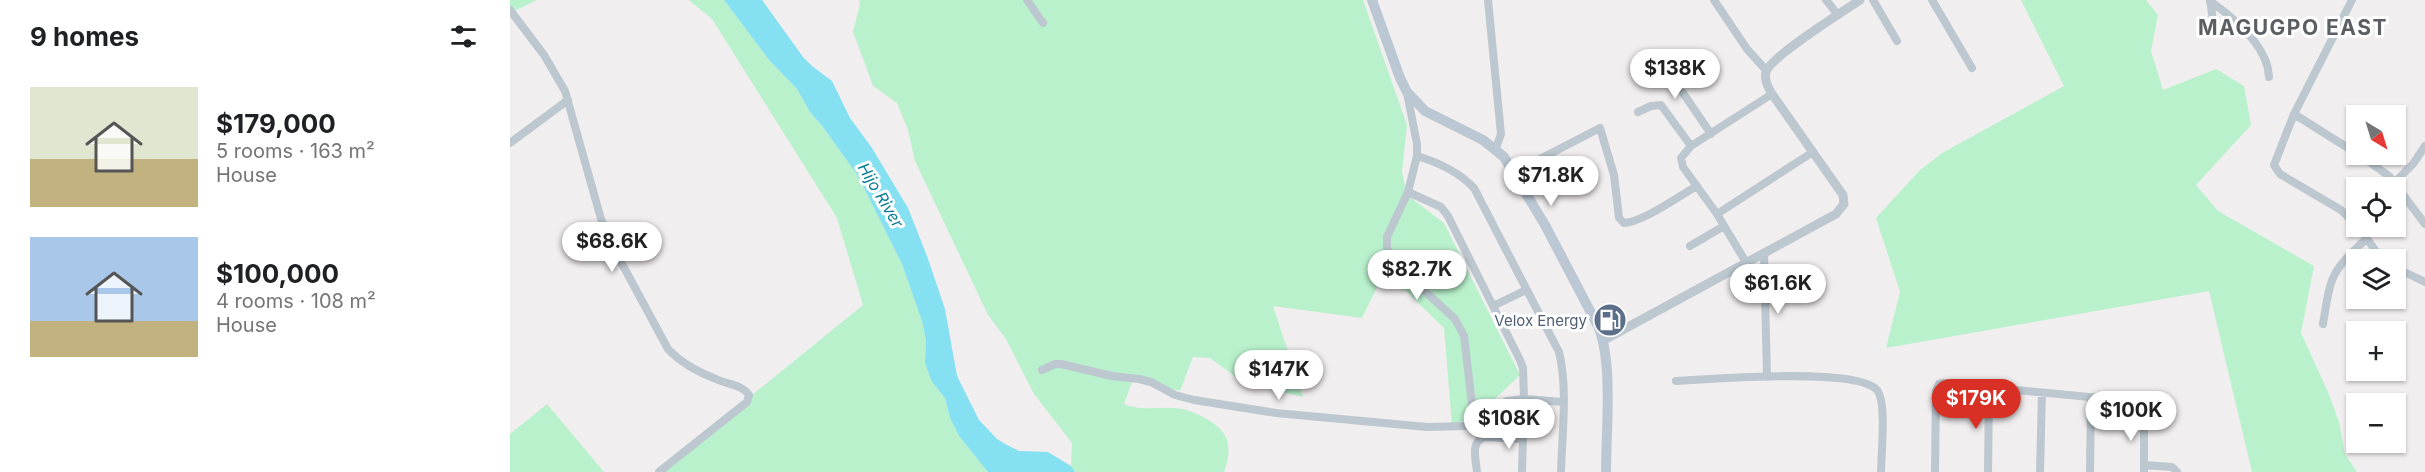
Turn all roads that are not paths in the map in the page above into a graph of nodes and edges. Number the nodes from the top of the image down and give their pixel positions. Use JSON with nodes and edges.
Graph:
{"nodes":[{"id":1,"x":1027,"y":0,"type":"edge"},
{"id":2,"x":1372,"y":0,"type":"edge"},
{"id":3,"x":1488,"y":0,"type":"edge"},
{"id":4,"x":1714,"y":0,"type":"edge"},
{"id":5,"x":1826,"y":0,"type":"edge"},
{"id":6,"x":1860,"y":0,"type":"edge"},
{"id":7,"x":1873,"y":0,"type":"edge"},
{"id":8,"x":1932,"y":0,"type":"edge"},
{"id":9,"x":2352,"y":0,"type":"edge"},
{"id":10,"x":2210,"y":1,"type":"edge"},
{"id":11,"x":510,"y":10,"type":"edge"},
{"id":12,"x":1838,"y":15,"type":"junction"},
{"id":13,"x":1043,"y":23,"type":"dead end"},
{"id":14,"x":2214,"y":27,"type":"dead end"},
{"id":15,"x":1897,"y":41,"type":"dead end"},
{"id":16,"x":1972,"y":68,"type":"dead end"},
{"id":17,"x":1766,"y":70,"type":"junction"},
{"id":18,"x":2269,"y":77,"type":"dead end"},
{"id":19,"x":1407,"y":92,"type":"junction"},
{"id":20,"x":1683,"y":93,"type":"dead end"},
{"id":21,"x":1772,"y":94,"type":"junction"},
{"id":22,"x":568,"y":100,"type":"junction"},
{"id":23,"x":1638,"y":112,"type":"dead end"},
{"id":24,"x":2294,"y":114,"type":"junction"},
{"id":25,"x":1711,"y":134,"type":"junction"},
{"id":26,"x":510,"y":143,"type":"edge"},
{"id":27,"x":1691,"y":146,"type":"junction"},
{"id":28,"x":2425,"y":146,"type":"edge"},
{"id":29,"x":2346,"y":147,"type":"edge"},
{"id":30,"x":1496,"y":148,"type":"junction"},
{"id":31,"x":1813,"y":152,"type":"junction"},
{"id":32,"x":1417,"y":156,"type":"junction"},
{"id":33,"x":2375,"y":165,"type":"edge"},
{"id":34,"x":1515,"y":172,"type":"junction"},
{"id":35,"x":2388,"y":177,"type":"edge"},
{"id":36,"x":2400,"y":177,"type":"edge"},
{"id":37,"x":1696,"y":186,"type":"junction"},
{"id":38,"x":1408,"y":192,"type":"junction"},
{"id":39,"x":2406,"y":199,"type":"edge"},
{"id":40,"x":1717,"y":214,"type":"junction"},
{"id":41,"x":2346,"y":215,"type":"edge"},
{"id":42,"x":2425,"y":224,"type":"edge"},
{"id":43,"x":1724,"y":226,"type":"junction"},
{"id":44,"x":2366,"y":238,"type":"joint"},
{"id":45,"x":1690,"y":246,"type":"dead end"},
{"id":46,"x":2374,"y":249,"type":"edge"},
{"id":47,"x":1764,"y":254,"type":"junction"},
{"id":48,"x":1747,"y":264,"type":"junction"},
{"id":49,"x":2406,"y":273,"type":"edge"},
{"id":50,"x":2425,"y":282,"type":"edge"},
{"id":51,"x":1526,"y":290,"type":"junction"},
{"id":52,"x":1493,"y":306,"type":"junction"},
{"id":53,"x":2323,"y":324,"type":"dead end"},
{"id":54,"x":1604,"y":340,"type":"junction"},
{"id":55,"x":1042,"y":370,"type":"dead end"},
{"id":56,"x":1767,"y":377,"type":"junction"},
{"id":57,"x":1676,"y":381,"type":"dead end"},
{"id":58,"x":1989,"y":389,"type":"junction"},
{"id":59,"x":2042,"y":393,"type":"junction"},
{"id":60,"x":1524,"y":399,"type":"junction"},
{"id":61,"x":2091,"y":399,"type":"junction"},
{"id":62,"x":1563,"y":402,"type":"junction"},
{"id":63,"x":1474,"y":422,"type":"junction"},
{"id":64,"x":1522,"y":439,"type":"junction"},
{"id":65,"x":2144,"y":469,"type":"edge"},
{"id":66,"x":659,"y":472,"type":"edge"},
{"id":67,"x":1477,"y":472,"type":"edge"},
{"id":68,"x":1522,"y":472,"type":"edge"},
{"id":69,"x":1561,"y":472,"type":"edge"},
{"id":70,"x":1606,"y":472,"type":"edge"},
{"id":71,"x":1881,"y":472,"type":"edge"},
{"id":72,"x":1935,"y":472,"type":"edge"},
{"id":73,"x":1988,"y":472,"type":"edge"},
{"id":74,"x":2040,"y":472,"type":"edge"},
{"id":75,"x":2090,"y":472,"type":"edge"},
{"id":76,"x":2177,"y":472,"type":"edge"}],
"edges":[{"from":1,"to":13,"type":"street"},
{"from":2,"to":19,"type":"main road"},
{"from":3,"to":30,"type":"street"},
{"from":4,"to":17,"type":"street"},
{"from":5,"to":12,"type":"street"},
{"from":6,"to":12,"type":"street"},
{"from":7,"to":15,"type":"street"},
{"from":8,"to":16,"type":"street"},
{"from":9,"to":24,"type":"street"},
{"from":10,"to":14,"type":"street"},
{"from":10,"to":18,"type":"street"},
{"from":11,"to":22,"type":"street"},
{"from":12,"to":17,"type":"street"},
{"from":17,"to":21,"type":"street"},
{"from":19,"to":30,"type":"main road"},
{"from":19,"to":32,"type":"street"},
{"from":20,"to":25,"type":"street"},
{"from":21,"to":25,"type":"street"},
{"from":21,"to":31,"type":"street"},
{"from":22,"to":26,"type":"street"},
{"from":22,"to":66,"type":"street"},
{"from":23,"to":27,"type":"street"},
{"from":24,"to":29,"type":"street"},
{"from":24,"to":41,"type":"street"},
{"from":25,"to":27,"type":"street"},
{"from":27,"to":37,"type":"street"},
{"from":28,"to":36,"type":"street"},
{"from":30,"to":34,"type":"main road"},
{"from":31,"to":40,"type":"street"},
{"from":31,"to":47,"type":"street"},
{"from":32,"to":38,"type":"street"},
{"from":32,"to":51,"type":"street"},
{"from":33,"to":35,"type":"street"},
{"from":34,"to":37,"type":"street"},
{"from":34,"to":54,"type":"main road"},
{"from":37,"to":40,"type":"street"},
{"from":38,"to":52,"type":"street"},
{"from":38,"to":63,"type":"street"},
{"from":39,"to":42,"type":"street"},
{"from":40,"to":43,"type":"street"},
{"from":43,"to":45,"type":"street"},
{"from":43,"to":48,"type":"street"},
{"from":44,"to":46,"type":"street"},
{"from":44,"to":53,"type":"street"},
{"from":47,"to":48,"type":"street"},
{"from":47,"to":56,"type":"street"},
{"from":48,"to":54,"type":"street"},
{"from":49,"to":50,"type":"street"},
{"from":51,"to":52,"type":"street"},
{"from":51,"to":62,"type":"street"},
{"from":52,"to":60,"type":"street"},
{"from":54,"to":70,"type":"main road"},
{"from":55,"to":63,"type":"street"},
{"from":56,"to":57,"type":"street"},
{"from":56,"to":71,"type":"street"},
{"from":58,"to":59,"type":"street"},
{"from":58,"to":72,"type":"street"},
{"from":58,"to":73,"type":"street"},
{"from":59,"to":61,"type":"street"},
{"from":59,"to":74,"type":"street"},
{"from":60,"to":62,"type":"street"},
{"from":60,"to":63,"type":"street"},
{"from":60,"to":64,"type":"street"},
{"from":61,"to":65,"type":"street"},
{"from":61,"to":75,"type":"street"},
{"from":62,"to":69,"type":"street"},
{"from":64,"to":67,"type":"street"},
{"from":64,"to":68,"type":"street"},
{"from":65,"to":76,"type":"street"}]}
